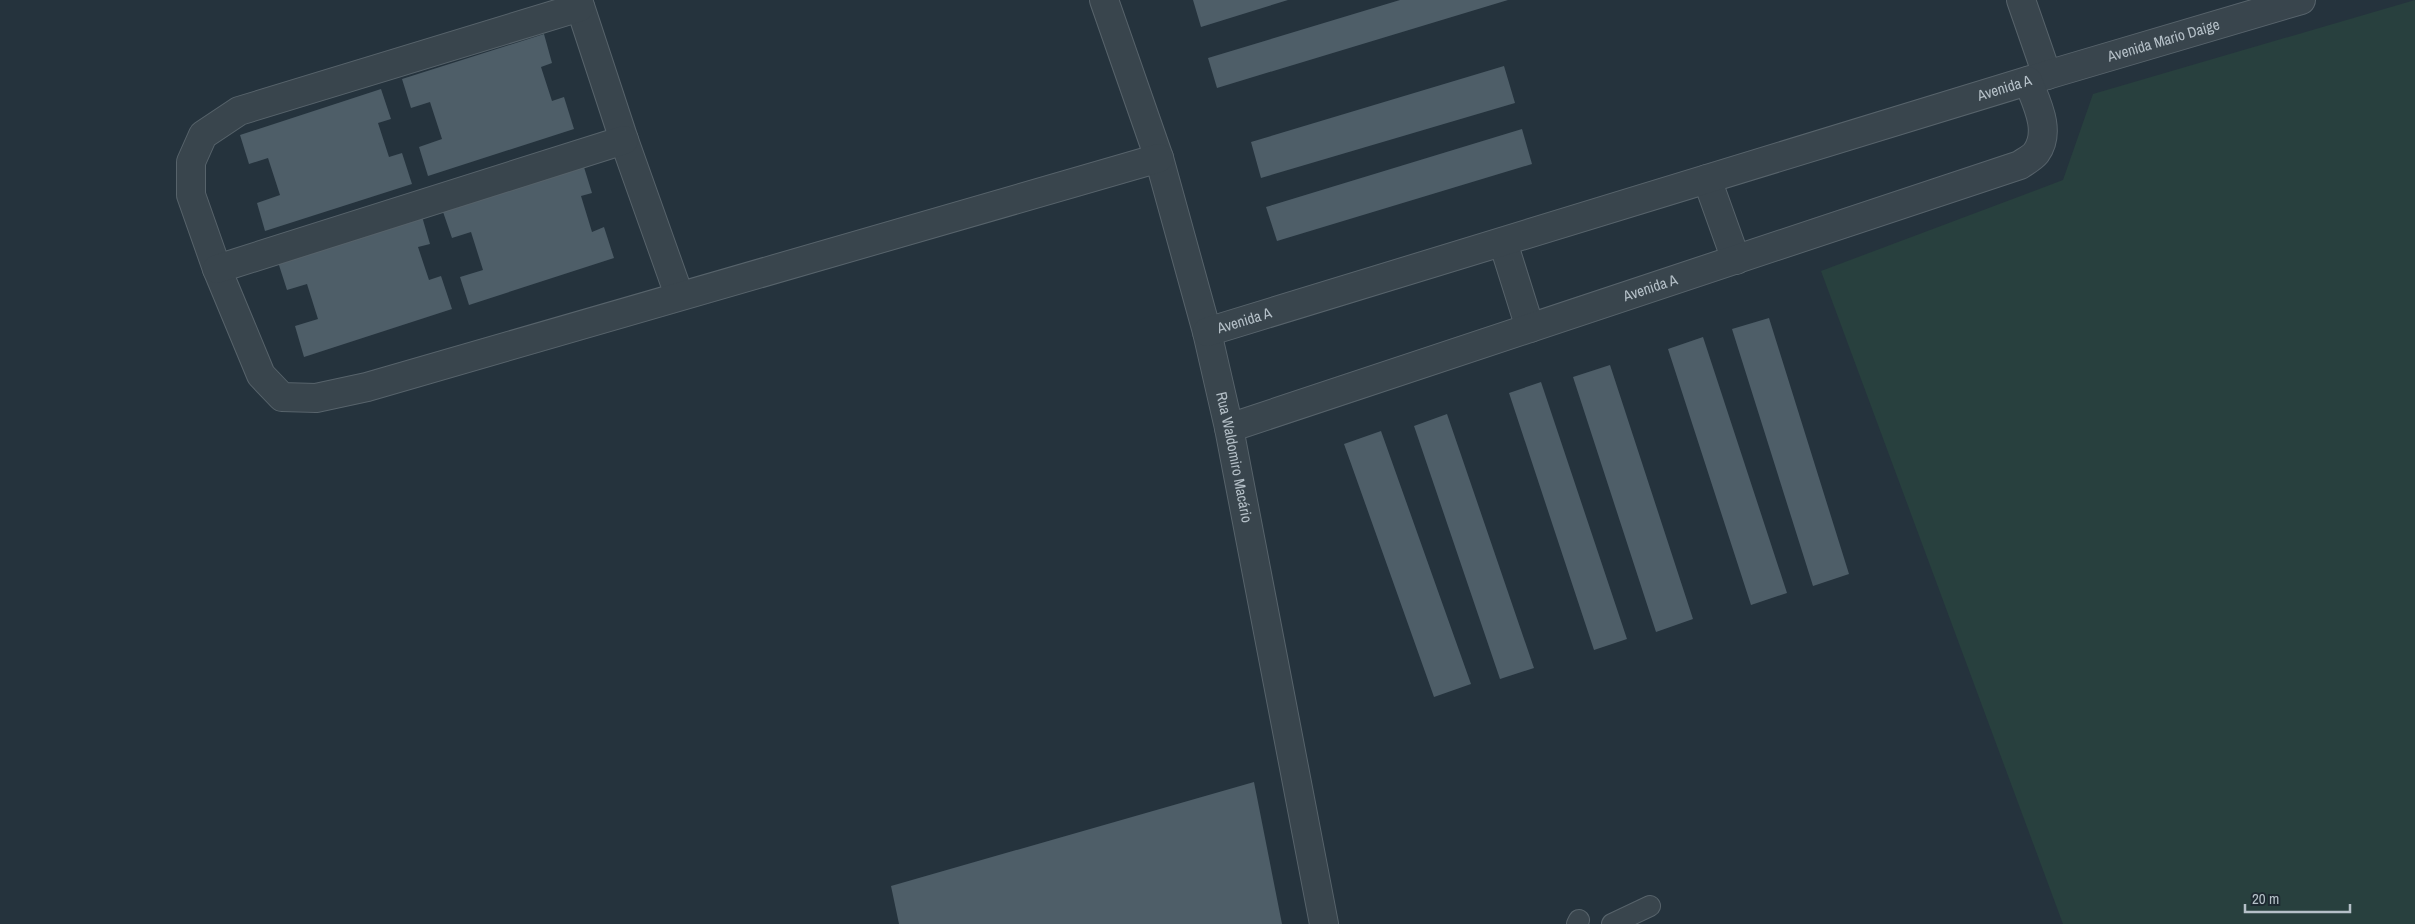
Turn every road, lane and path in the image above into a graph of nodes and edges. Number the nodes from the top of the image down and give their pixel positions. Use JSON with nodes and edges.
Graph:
{"nodes":[{"id":1,"x":1104,"y":0,"type":"edge"},
{"id":2,"x":2021,"y":0,"type":"edge"},
{"id":3,"x":2300,"y":0,"type":"edge"},
{"id":4,"x":579,"y":3,"type":"edge"},
{"id":5,"x":2037,"y":78,"type":"junction"},
{"id":6,"x":624,"y":140,"type":"junction"},
{"id":7,"x":1159,"y":158,"type":"junction"},
{"id":8,"x":1707,"y":179,"type":"junction"},
{"id":9,"x":1503,"y":242,"type":"junction"},
{"id":10,"x":1736,"y":260,"type":"junction"},
{"id":11,"x":217,"y":269,"type":"junction"},
{"id":12,"x":679,"y":295,"type":"junction"},
{"id":13,"x":1530,"y":328,"type":"junction"},
{"id":14,"x":1206,"y":332,"type":"junction"},
{"id":15,"x":1229,"y":428,"type":"junction"},
{"id":16,"x":1650,"y":906,"type":"dead end"},
{"id":17,"x":1324,"y":924,"type":"edge"},
{"id":18,"x":1612,"y":924,"type":"edge"}],
"edges":[{"from":1,"to":7,"type":"street","name":"Rua Waldomiro Macário"},
{"from":2,"to":5,"type":"street"},
{"from":3,"to":5,"type":"street","name":"Avenida Mario Daige"},
{"from":4,"to":6,"type":"street"},
{"from":4,"to":11,"type":"street"},
{"from":5,"to":8,"type":"street","name":"Avenida A"},
{"from":5,"to":10,"type":"street","name":"Avenida A"},
{"from":6,"to":11,"type":"street"},
{"from":6,"to":12,"type":"street"},
{"from":7,"to":12,"type":"street"},
{"from":7,"to":14,"type":"street","name":"Rua Waldomiro Macário"},
{"from":8,"to":9,"type":"street","name":"Avenida A"},
{"from":8,"to":10,"type":"street"},
{"from":9,"to":13,"type":"street"},
{"from":9,"to":14,"type":"street","name":"Avenida A"},
{"from":10,"to":13,"type":"street","name":"Avenida A"},
{"from":11,"to":12,"type":"street"},
{"from":13,"to":15,"type":"street","name":"Avenida A"},
{"from":14,"to":15,"type":"street","name":"Rua Waldomiro Macário"},
{"from":15,"to":17,"type":"street","name":"Rua Waldomiro Macário"},
{"from":16,"to":18,"type":"lane"}]}
